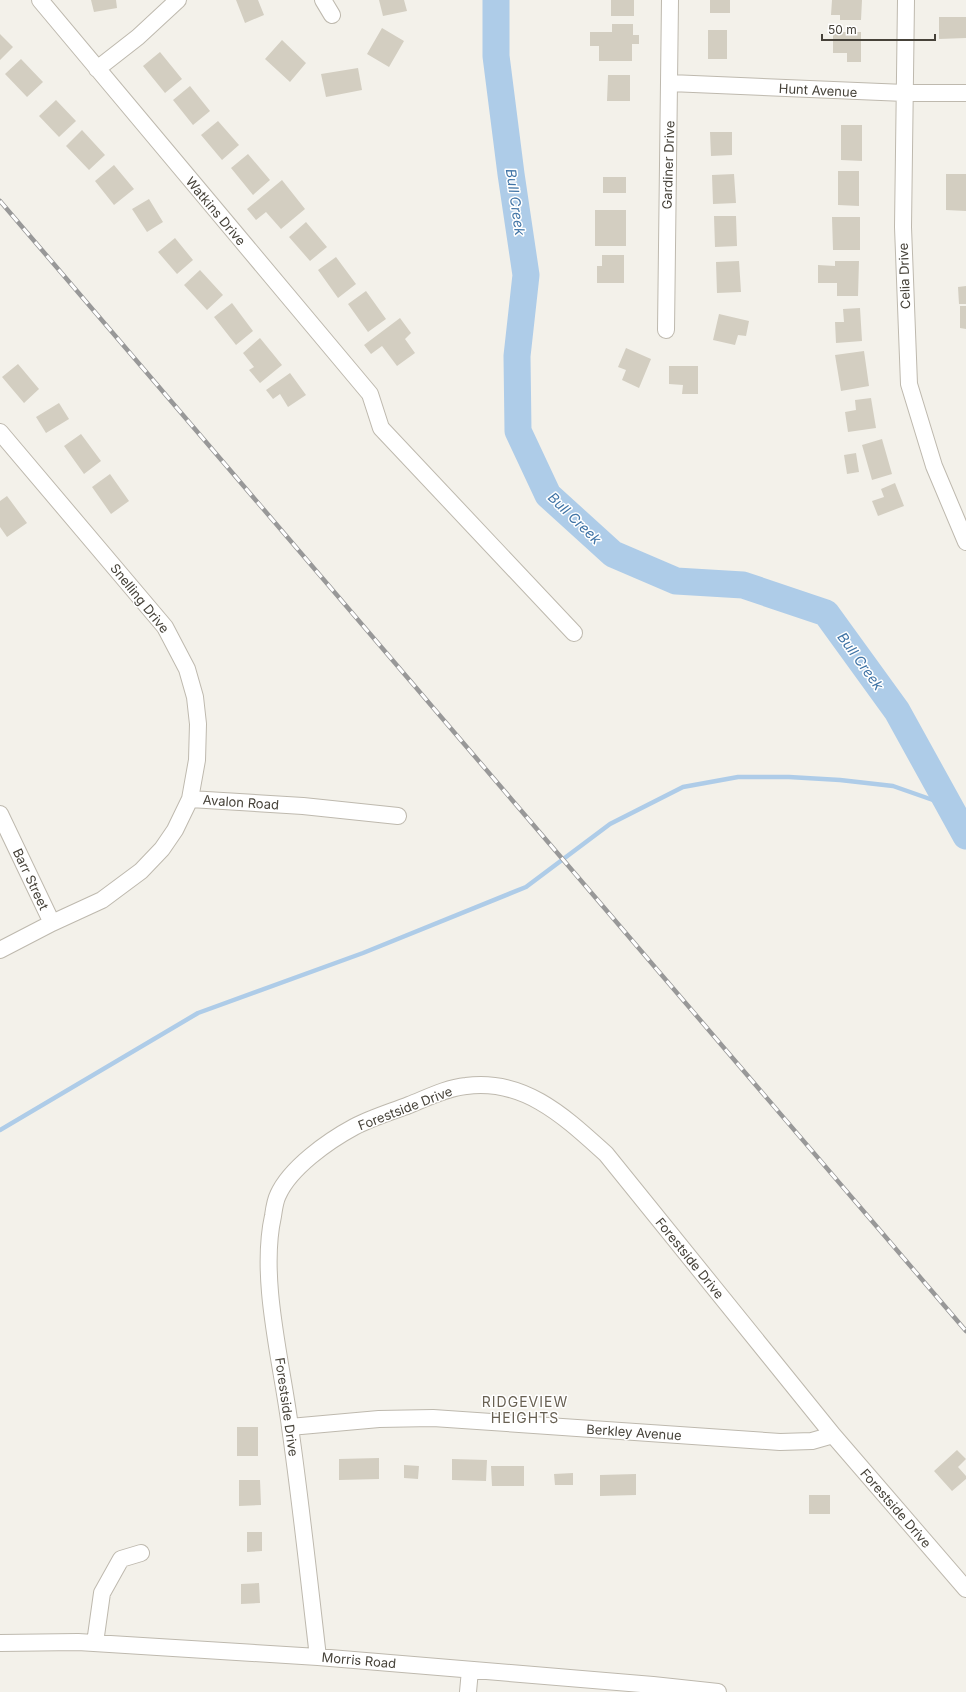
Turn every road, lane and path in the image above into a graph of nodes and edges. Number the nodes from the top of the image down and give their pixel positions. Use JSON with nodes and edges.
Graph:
{"nodes":[{"id":1,"x":40,"y":0,"type":"edge"},
{"id":2,"x":178,"y":0,"type":"edge"},
{"id":3,"x":323,"y":0,"type":"edge"},
{"id":4,"x":670,"y":0,"type":"edge"},
{"id":5,"x":906,"y":0,"type":"edge"},
{"id":6,"x":332,"y":15,"type":"dead end"},
{"id":7,"x":97,"y":69,"type":"junction"},
{"id":8,"x":670,"y":83,"type":"junction"},
{"id":9,"x":966,"y":93,"type":"edge"},
{"id":10,"x":905,"y":94,"type":"junction"},
{"id":11,"x":666,"y":330,"type":"dead end"},
{"id":12,"x":0,"y":432,"type":"edge"},
{"id":13,"x":966,"y":542,"type":"edge"},
{"id":14,"x":574,"y":633,"type":"dead end"},
{"id":15,"x":190,"y":799,"type":"junction"},
{"id":16,"x":0,"y":814,"type":"edge"},
{"id":17,"x":398,"y":816,"type":"dead end"},
{"id":18,"x":52,"y":923,"type":"junction"},
{"id":19,"x":0,"y":950,"type":"edge"},
{"id":20,"x":290,"y":1427,"type":"junction"},
{"id":21,"x":833,"y":1434,"type":"junction"},
{"id":22,"x":141,"y":1552,"type":"dead end"},
{"id":23,"x":966,"y":1589,"type":"edge"},
{"id":24,"x":0,"y":1642,"type":"edge"},
{"id":25,"x":95,"y":1643,"type":"junction"},
{"id":26,"x":318,"y":1657,"type":"junction"},
{"id":27,"x":470,"y":1670,"type":"junction"},
{"id":28,"x":468,"y":1692,"type":"edge"},
{"id":29,"x":718,"y":1692,"type":"edge"}],
"edges":[{"from":1,"to":7,"type":"street","name":"Watkins Drive"},
{"from":2,"to":7,"type":"street"},
{"from":3,"to":6,"type":"street"},
{"from":4,"to":8,"type":"street","name":"Gardiner Drive"},
{"from":5,"to":10,"type":"street","name":"Celia Drive"},
{"from":7,"to":14,"type":"street","name":"Watkins Drive"},
{"from":8,"to":10,"type":"street","name":"Hunt Avenue"},
{"from":8,"to":11,"type":"street","name":"Gardiner Drive"},
{"from":9,"to":10,"type":"street","name":"Hunt Avenue"},
{"from":10,"to":13,"type":"street","name":"Celia Drive"},
{"from":12,"to":15,"type":"street","name":"Snelling Drive"},
{"from":15,"to":17,"type":"street","name":"Avalon Road"},
{"from":15,"to":18,"type":"street","name":"Avalon Road"},
{"from":16,"to":18,"type":"street","name":"Barr Street"},
{"from":18,"to":19,"type":"street","name":"Avalon Road"},
{"from":20,"to":21,"type":"street","name":"Berkley Avenue"},
{"from":20,"to":21,"type":"street","name":"Forestside Drive"},
{"from":20,"to":26,"type":"street","name":"Forestside Drive"},
{"from":21,"to":23,"type":"street","name":"Forestside Drive"},
{"from":22,"to":25,"type":"street"},
{"from":24,"to":25,"type":"street","name":"Morris Road"},
{"from":25,"to":26,"type":"street","name":"Morris Road"},
{"from":26,"to":27,"type":"street","name":"Morris Road"},
{"from":27,"to":28,"type":"street"},
{"from":27,"to":29,"type":"street","name":"Morris Road"}]}
